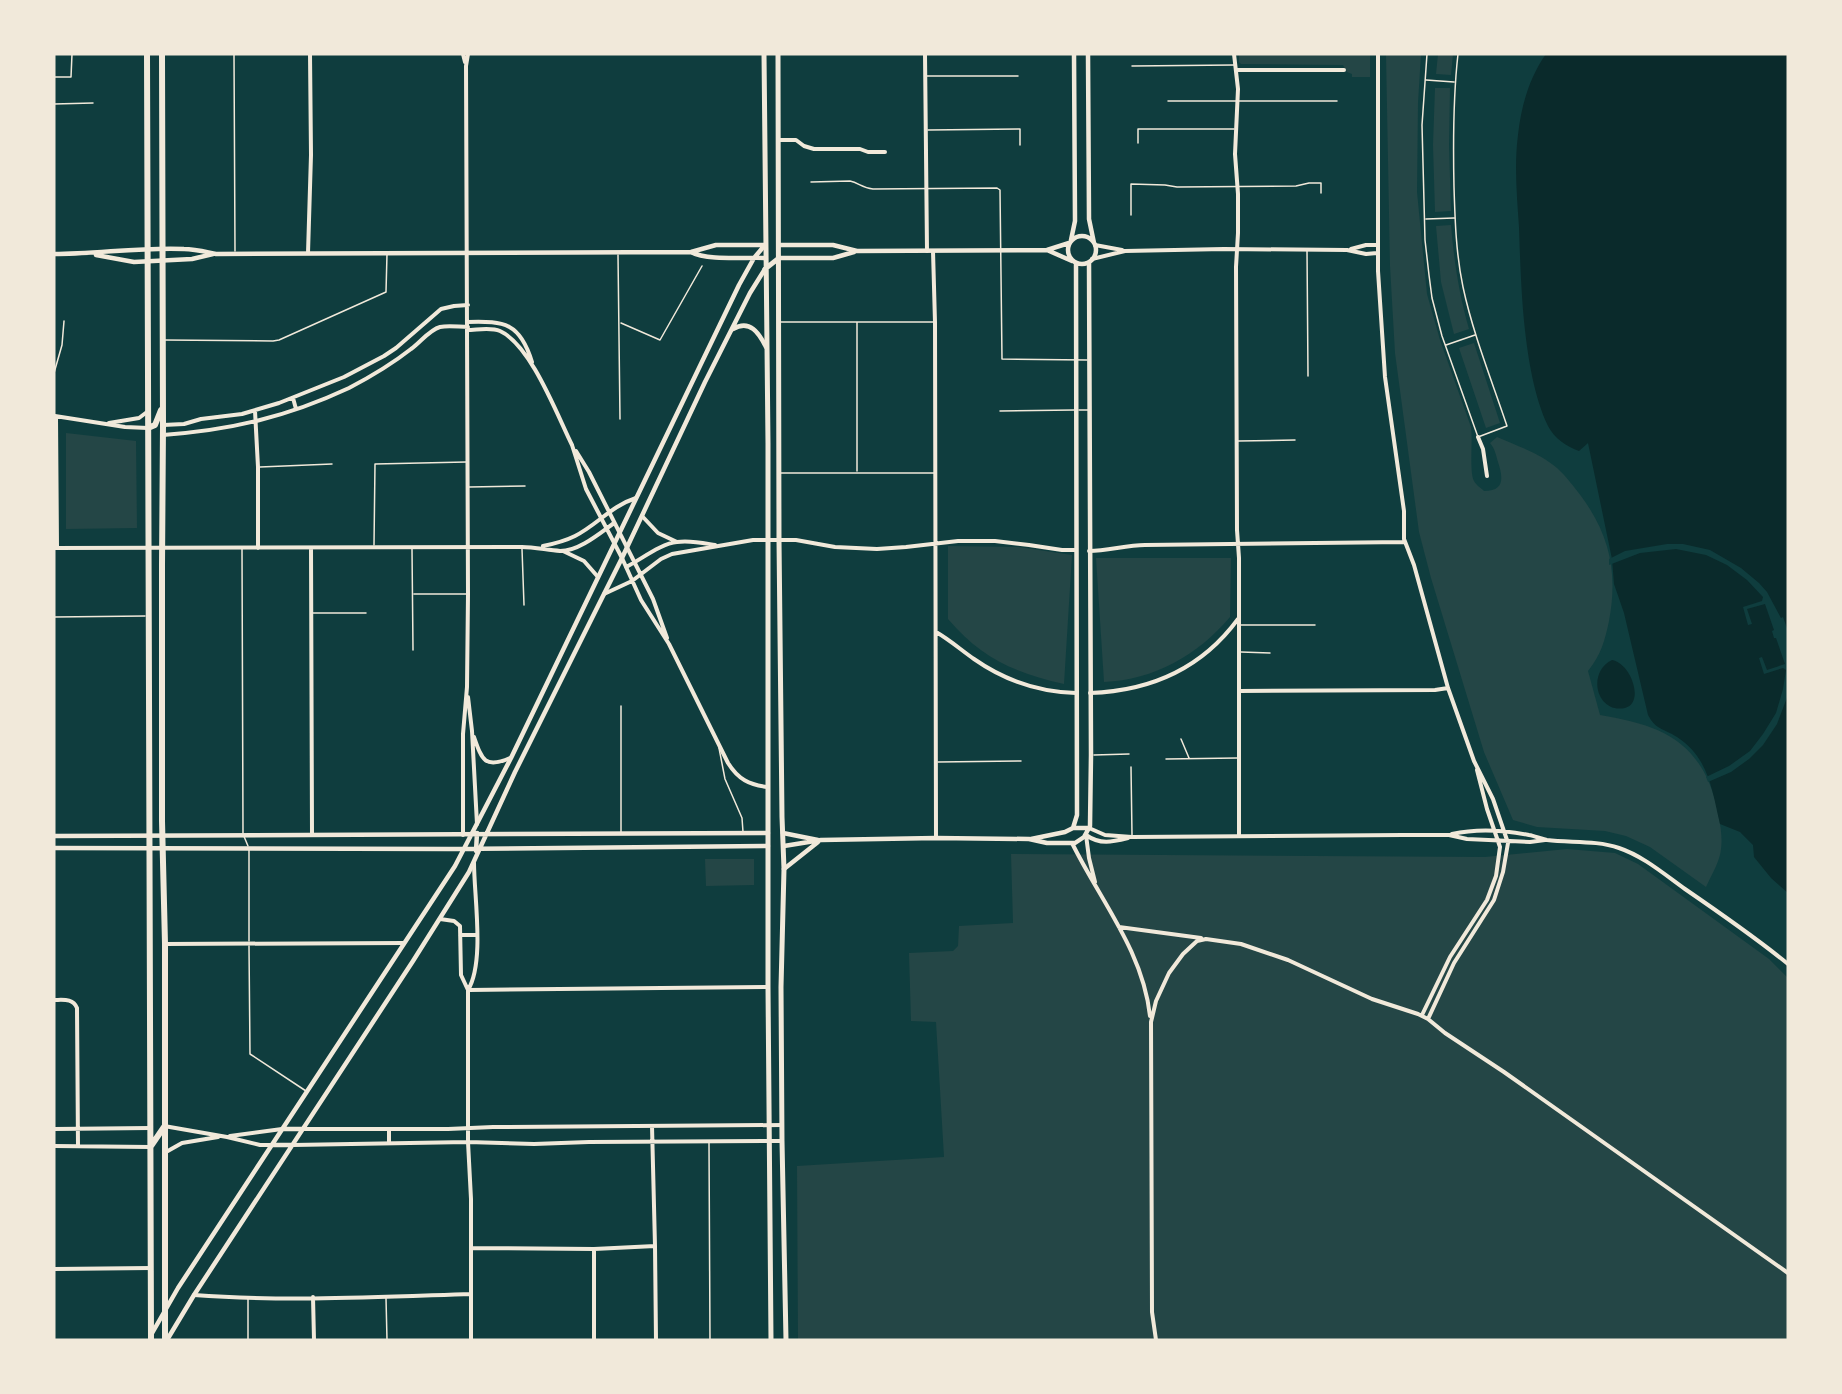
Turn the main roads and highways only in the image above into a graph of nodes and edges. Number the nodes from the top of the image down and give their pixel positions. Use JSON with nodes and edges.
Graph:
{"nodes":[{"id":1,"x":147,"y":54,"type":"edge"},
{"id":2,"x":162,"y":54,"type":"edge"},
{"id":3,"x":764,"y":54,"type":"edge"},
{"id":4,"x":778,"y":54,"type":"edge"},
{"id":5,"x":765,"y":245,"type":"junction"},
{"id":6,"x":779,"y":245,"type":"junction"},
{"id":7,"x":765,"y":258,"type":"junction"},
{"id":8,"x":779,"y":258,"type":"junction"},
{"id":9,"x":765,"y":269,"type":"junction"},
{"id":10,"x":163,"y":407,"type":"junction"},
{"id":11,"x":148,"y":428,"type":"junction"},
{"id":12,"x":768,"y":833,"type":"junction"},
{"id":13,"x":783,"y":833,"type":"junction"},
{"id":14,"x":768,"y":846,"type":"junction"},
{"id":15,"x":784,"y":846,"type":"junction"},
{"id":16,"x":768,"y":987,"type":"junction"},
{"id":17,"x":781,"y":987,"type":"junction"},
{"id":18,"x":164,"y":1126,"type":"junction"},
{"id":19,"x":150,"y":1128,"type":"junction"},
{"id":20,"x":150,"y":1147,"type":"junction"},
{"id":21,"x":150,"y":1338,"type":"edge"},
{"id":22,"x":166,"y":1340,"type":"edge"},
{"id":23,"x":771,"y":1340,"type":"edge"},
{"id":24,"x":786,"y":1340,"type":"edge"}],
"edges":[{"from":1,"to":11,"type":"highway"},
{"from":2,"to":10,"type":"highway"},
{"from":3,"to":5,"type":"main road"},
{"from":4,"to":6,"type":"main road"},
{"from":5,"to":6,"type":"main road"},
{"from":5,"to":7,"type":"main road"},
{"from":6,"to":8,"type":"main road"},
{"from":7,"to":8,"type":"main road"},
{"from":7,"to":9,"type":"main road"},
{"from":8,"to":9,"type":"main road"},
{"from":8,"to":13,"type":"main road"},
{"from":9,"to":12,"type":"main road"},
{"from":10,"to":11,"type":"highway"},
{"from":10,"to":18,"type":"highway"},
{"from":11,"to":19,"type":"highway"},
{"from":12,"to":13,"type":"main road"},
{"from":12,"to":14,"type":"main road"},
{"from":13,"to":15,"type":"main road"},
{"from":14,"to":15,"type":"main road"},
{"from":14,"to":16,"type":"main road"},
{"from":15,"to":17,"type":"main road"},
{"from":16,"to":17,"type":"main road"},
{"from":16,"to":23,"type":"main road"},
{"from":17,"to":24,"type":"main road"},
{"from":18,"to":19,"type":"highway"},
{"from":18,"to":20,"type":"highway"},
{"from":18,"to":22,"type":"highway"},
{"from":19,"to":20,"type":"highway"},
{"from":20,"to":21,"type":"highway"}]}
